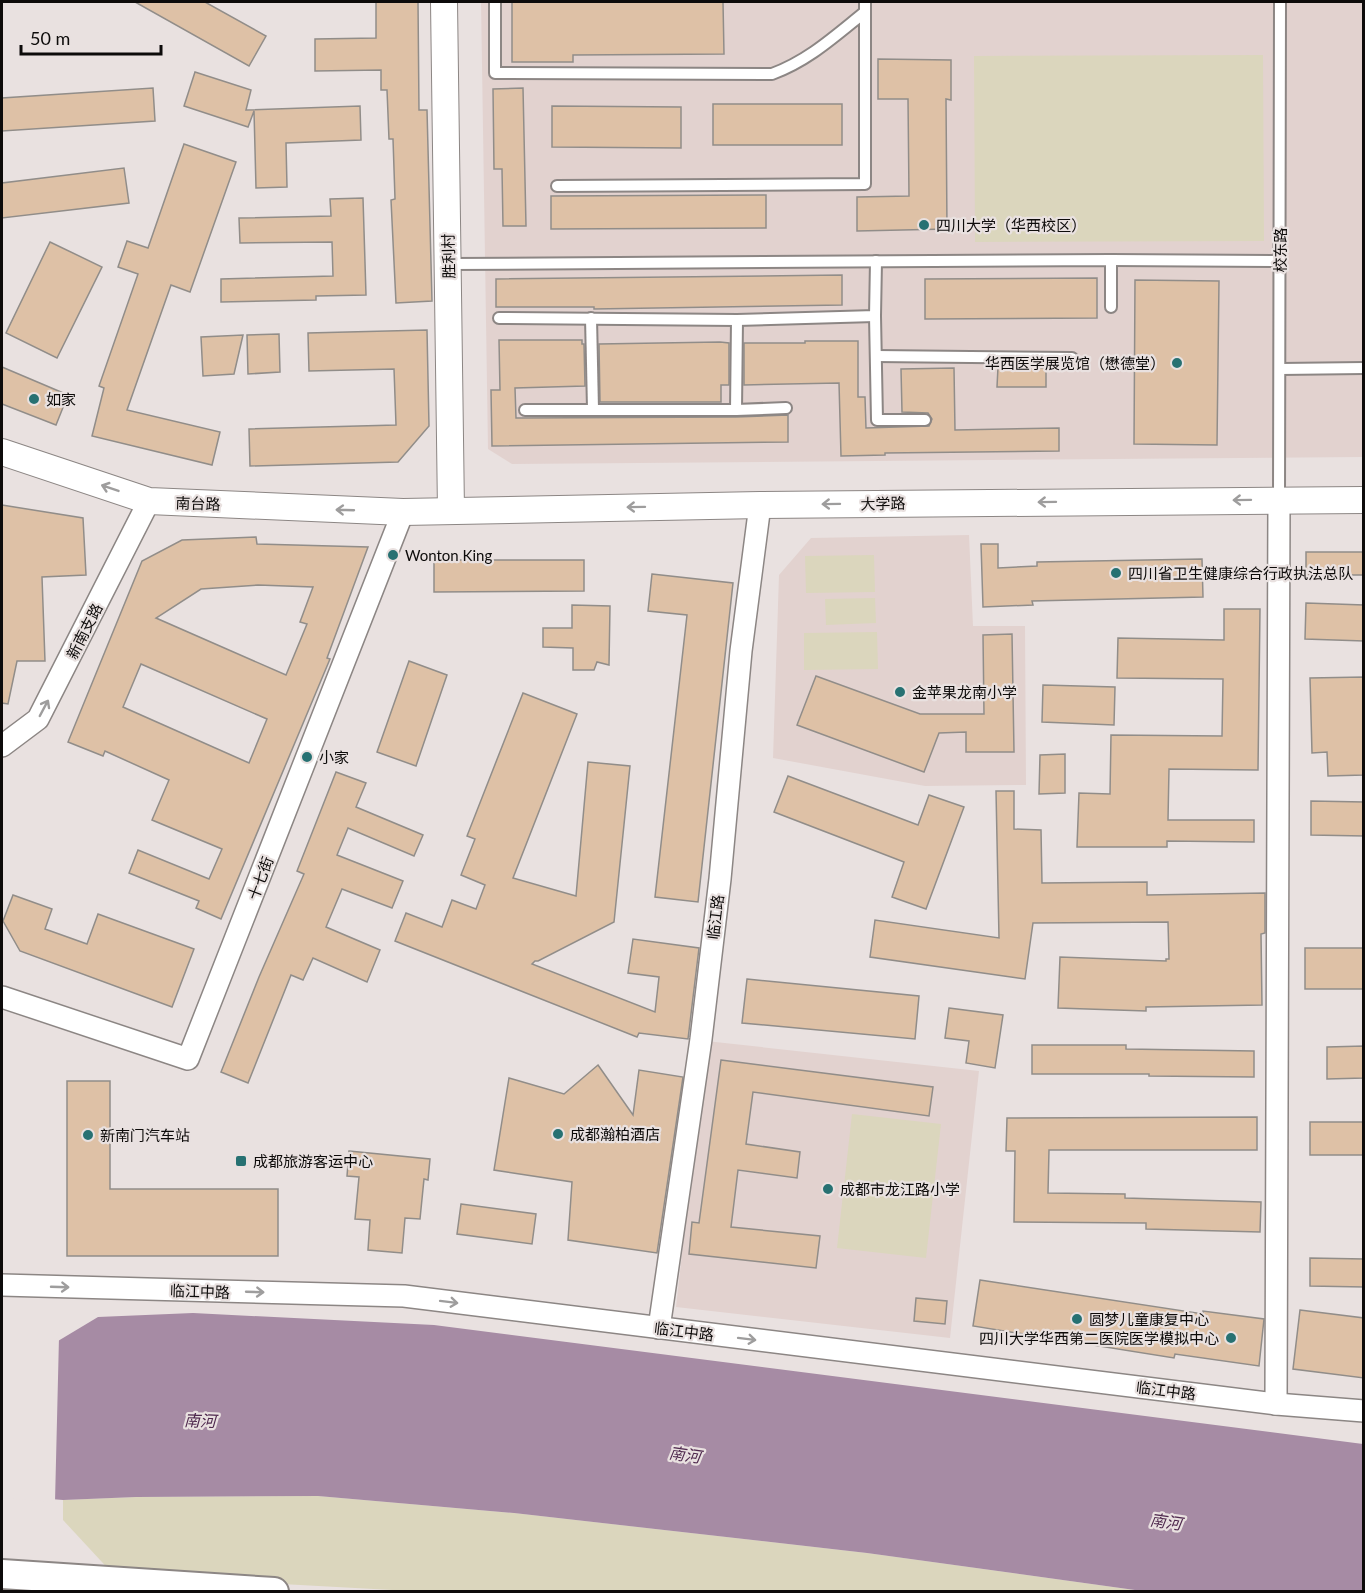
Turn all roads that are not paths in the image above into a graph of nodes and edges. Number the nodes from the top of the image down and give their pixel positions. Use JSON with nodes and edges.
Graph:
{"nodes":[{"id":1,"x":444,"y":2,"type":"edge"},
{"id":2,"x":495,"y":2,"type":"edge"},
{"id":3,"x":1280,"y":2,"type":"edge"},
{"id":4,"x":865,"y":7,"type":"edge"},
{"id":5,"x":557,"y":186,"type":"dead end"},
{"id":6,"x":1111,"y":260,"type":"junction"},
{"id":7,"x":876,"y":261,"type":"junction"},
{"id":8,"x":1280,"y":261,"type":"junction"},
{"id":9,"x":448,"y":264,"type":"junction"},
{"id":10,"x":1111,"y":307,"type":"dead end"},
{"id":11,"x":876,"y":316,"type":"junction"},
{"id":12,"x":499,"y":318,"type":"dead end"},
{"id":13,"x":591,"y":318,"type":"junction"},
{"id":14,"x":737,"y":320,"type":"junction"},
{"id":15,"x":876,"y":357,"type":"junction"},
{"id":16,"x":1071,"y":358,"type":"dead end"},
{"id":17,"x":1364,"y":368,"type":"edge"},
{"id":18,"x":1280,"y":369,"type":"junction"},
{"id":19,"x":786,"y":408,"type":"dead end"},
{"id":20,"x":593,"y":409,"type":"junction"},
{"id":21,"x":525,"y":410,"type":"dead end"},
{"id":22,"x":736,"y":410,"type":"junction"},
{"id":23,"x":925,"y":420,"type":"dead end"},
{"id":24,"x":2,"y":452,"type":"edge"},
{"id":25,"x":1279,"y":499,"type":"junction"},
{"id":26,"x":1364,"y":500,"type":"edge"},
{"id":27,"x":149,"y":501,"type":"junction"},
{"id":28,"x":760,"y":505,"type":"junction"},
{"id":29,"x":451,"y":511,"type":"junction"},
{"id":30,"x":403,"y":512,"type":"junction"},
{"id":31,"x":2,"y":746,"type":"edge"},
{"id":32,"x":2,"y":997,"type":"edge"},
{"id":33,"x":2,"y":1286,"type":"edge"},
{"id":34,"x":659,"y":1329,"type":"junction"},
{"id":35,"x":1276,"y":1404,"type":"junction"},
{"id":36,"x":1364,"y":1411,"type":"edge"},
{"id":37,"x":2,"y":1574,"type":"edge"},
{"id":38,"x":56,"y":1579,"type":"junction"},
{"id":39,"x":27,"y":1592,"type":"edge"},
{"id":40,"x":274,"y":1592,"type":"edge"}],
"edges":[{"from":1,"to":9,"type":"street","name":"胜利村"},
{"from":2,"to":4,"type":"lane"},
{"from":3,"to":8,"type":"lane","name":"校东路"},
{"from":4,"to":5,"type":"lane"},
{"from":6,"to":7,"type":"lane"},
{"from":6,"to":8,"type":"lane"},
{"from":6,"to":10,"type":"lane"},
{"from":7,"to":9,"type":"lane"},
{"from":7,"to":11,"type":"lane"},
{"from":8,"to":18,"type":"lane","name":"校东路"},
{"from":9,"to":29,"type":"street","name":"胜利村"},
{"from":11,"to":14,"type":"lane"},
{"from":11,"to":15,"type":"lane"},
{"from":12,"to":13,"type":"lane"},
{"from":13,"to":14,"type":"lane"},
{"from":13,"to":20,"type":"lane"},
{"from":14,"to":22,"type":"lane"},
{"from":15,"to":16,"type":"lane"},
{"from":15,"to":23,"type":"lane"},
{"from":17,"to":18,"type":"lane"},
{"from":18,"to":25,"type":"lane","name":"校东路"},
{"from":19,"to":22,"type":"lane"},
{"from":20,"to":21,"type":"lane"},
{"from":20,"to":22,"type":"lane"},
{"from":27,"to":24,"type":"street","name":"南台路","one_way":true},
{"from":25,"to":26,"type":"street","name":"大学路"},
{"from":25,"to":28,"type":"street","name":"大学路","one_way":true},
{"from":25,"to":35,"type":"street"},
{"from":30,"to":27,"type":"street","name":"南台路","one_way":true},
{"from":31,"to":27,"type":"street","name":"新南支路","one_way":true},
{"from":28,"to":29,"type":"street","name":"大学路","one_way":true},
{"from":28,"to":34,"type":"street","name":"临江路"},
{"from":29,"to":30,"type":"street","name":"大学路"},
{"from":30,"to":32,"type":"street","name":"十七街"},
{"from":33,"to":34,"type":"street","name":"临江中路","one_way":true},
{"from":34,"to":35,"type":"street","name":"临江中路","one_way":true},
{"from":35,"to":36,"type":"street","name":"临江中路"},
{"from":37,"to":38,"type":"main road"},
{"from":38,"to":39,"type":"main road"},
{"from":38,"to":40,"type":"main road"}]}
